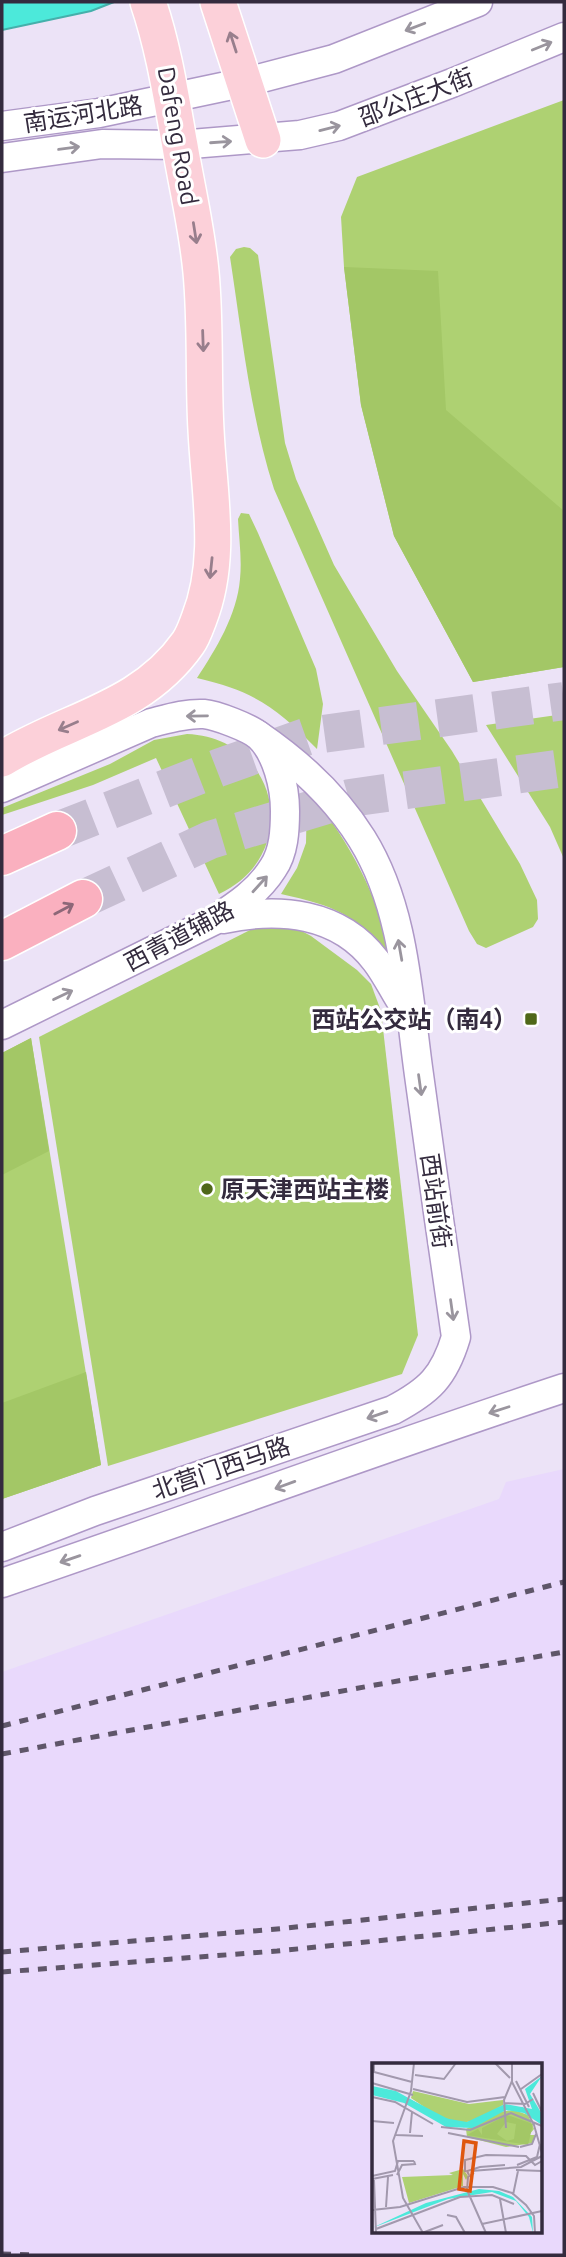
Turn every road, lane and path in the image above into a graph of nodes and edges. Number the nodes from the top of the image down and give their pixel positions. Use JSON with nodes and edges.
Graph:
{"nodes":[{"id":1,"x":218,"y":2,"type":"edge"},
{"id":2,"x":478,"y":2,"type":"edge"},
{"id":3,"x":151,"y":10,"type":"edge"},
{"id":4,"x":564,"y":37,"type":"edge"},
{"id":5,"x":246,"y":82,"type":"junction"},
{"id":6,"x":173,"y":99,"type":"junction"},
{"id":7,"x":2,"y":126,"type":"edge"},
{"id":8,"x":263,"y":140,"type":"junction"},
{"id":9,"x":179,"y":145,"type":"junction"},
{"id":10,"x":2,"y":158,"type":"edge"},
{"id":11,"x":258,"y":735,"type":"junction"},
{"id":12,"x":2,"y":759,"type":"edge"},
{"id":13,"x":2,"y":788,"type":"edge"},
{"id":14,"x":57,"y":831,"type":"tunnel mouth"},
{"id":15,"x":2,"y":856,"type":"edge"},
{"id":16,"x":83,"y":899,"type":"tunnel mouth"},
{"id":17,"x":213,"y":921,"type":"junction"},
{"id":18,"x":2,"y":941,"type":"edge"},
{"id":19,"x":411,"y":1017,"type":"junction"},
{"id":20,"x":2,"y":1025,"type":"edge"},
{"id":21,"x":435,"y":1381,"type":"joint"},
{"id":22,"x":564,"y":1388,"type":"edge"},
{"id":23,"x":2,"y":1547,"type":"edge"},
{"id":24,"x":2,"y":1583,"type":"edge"}],
"edges":[{"from":5,"to":1,"type":"main road","one_way":true},
{"from":2,"to":5,"type":"street","one_way":true},
{"from":3,"to":6,"type":"main road","name":"Dafeng Road"},
{"from":8,"to":4,"type":"street","name":"邵公庄大街","one_way":true},
{"from":5,"to":6,"type":"street","name":"南运河北路"},
{"from":5,"to":8,"type":"main road"},
{"from":6,"to":7,"type":"street","name":"南运河北路"},
{"from":6,"to":9,"type":"main road","name":"Dafeng Road"},
{"from":9,"to":8,"type":"street","name":"南运河北路","one_way":true},
{"from":10,"to":9,"type":"street","name":"南运河北路","one_way":true},
{"from":9,"to":12,"type":"main road","name":"Dafeng Road","one_way":true},
{"from":11,"to":13,"type":"street","one_way":true},
{"from":17,"to":11,"type":"street","name":"西青道辅路","one_way":true},
{"from":19,"to":11,"type":"street","name":"西站前街","one_way":true},
{"from":14,"to":15,"type":"highway"},
{"from":18,"to":16,"type":"highway","one_way":true},
{"from":17,"to":19,"type":"street"},
{"from":20,"to":17,"type":"street","name":"西青道辅路","one_way":true},
{"from":19,"to":21,"type":"street","name":"西站前街","one_way":true},
{"from":21,"to":23,"type":"street","name":"北营门西马路","one_way":true},
{"from":22,"to":24,"type":"street","one_way":true}]}
